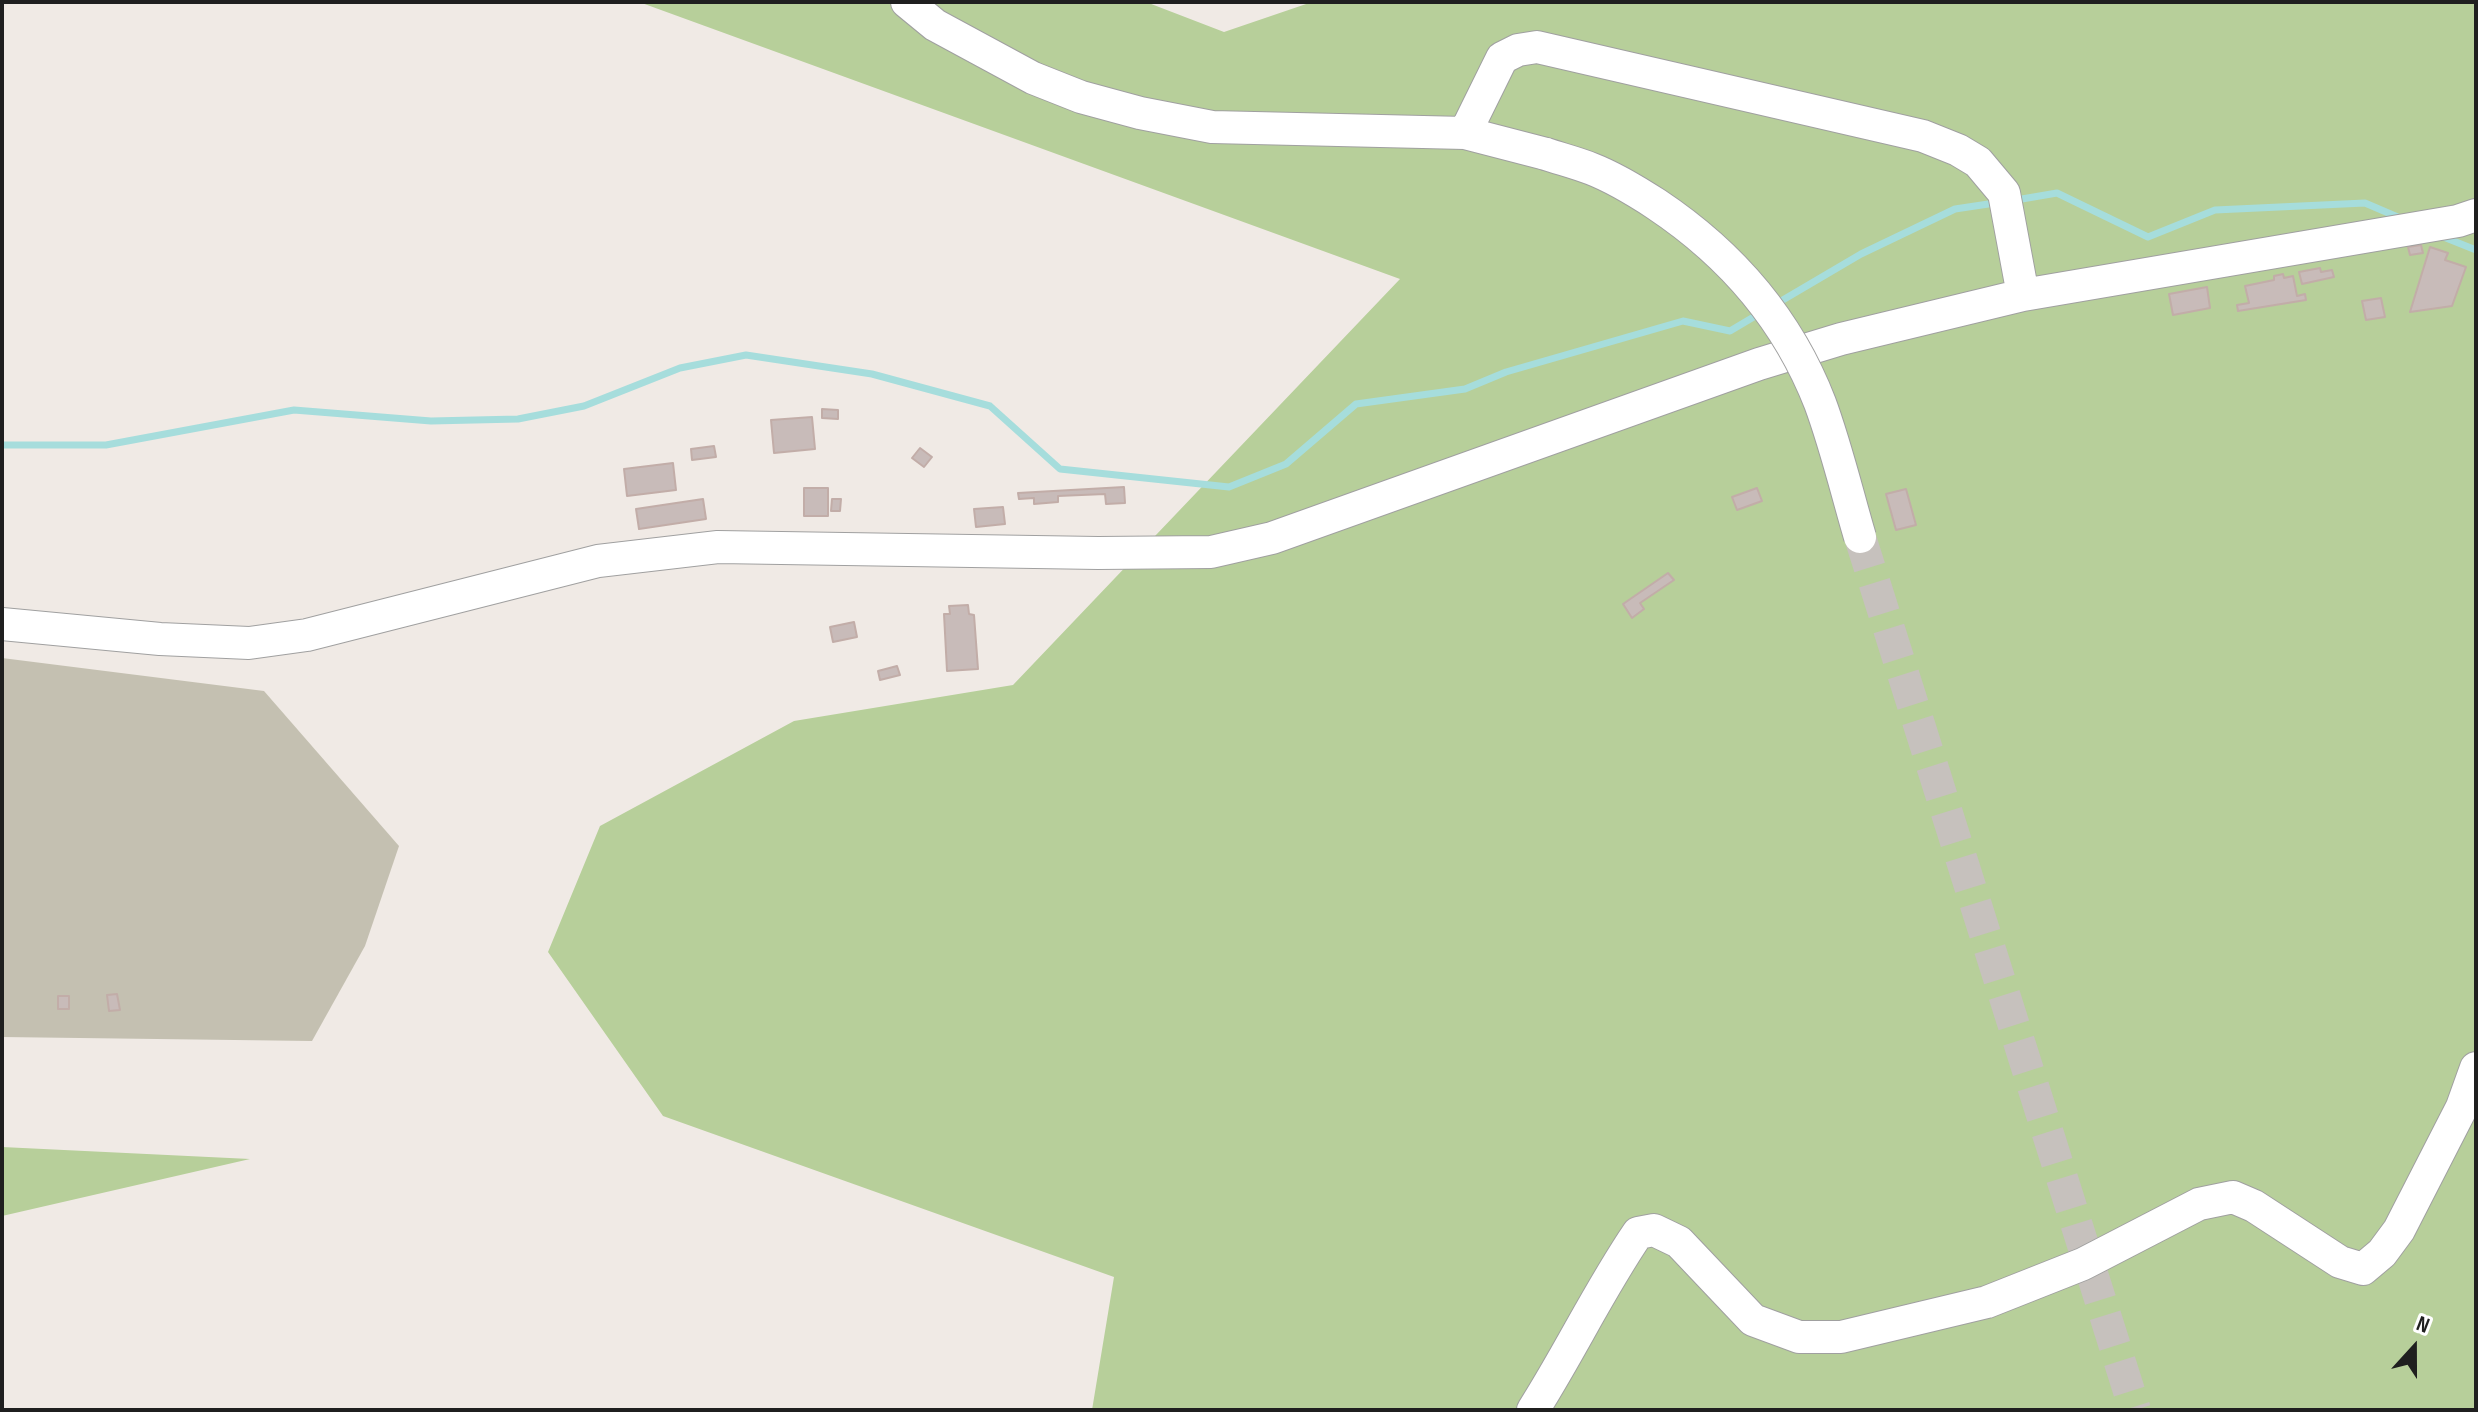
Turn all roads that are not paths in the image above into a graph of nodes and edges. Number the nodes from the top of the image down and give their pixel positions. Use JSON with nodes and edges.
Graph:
{"nodes":[{"id":1,"x":907,"y":2,"type":"edge"},
{"id":2,"x":1465,"y":133,"type":"junction"},
{"id":3,"x":2467,"y":218,"type":"edge"},
{"id":4,"x":2023,"y":295,"type":"junction"},
{"id":5,"x":1860,"y":537,"type":"tunnel mouth"},
{"id":6,"x":2,"y":624,"type":"edge"},
{"id":7,"x":2476,"y":1068,"type":"edge"},
{"id":8,"x":1533,"y":1410,"type":"edge"}],
"edges":[{"from":1,"to":2,"type":"street"},
{"from":2,"to":4,"type":"street"},
{"from":2,"to":5,"type":"street","bridge":true},
{"from":3,"to":4,"type":"street"},
{"from":4,"to":6,"type":"street"},
{"from":7,"to":8,"type":"street"}]}
